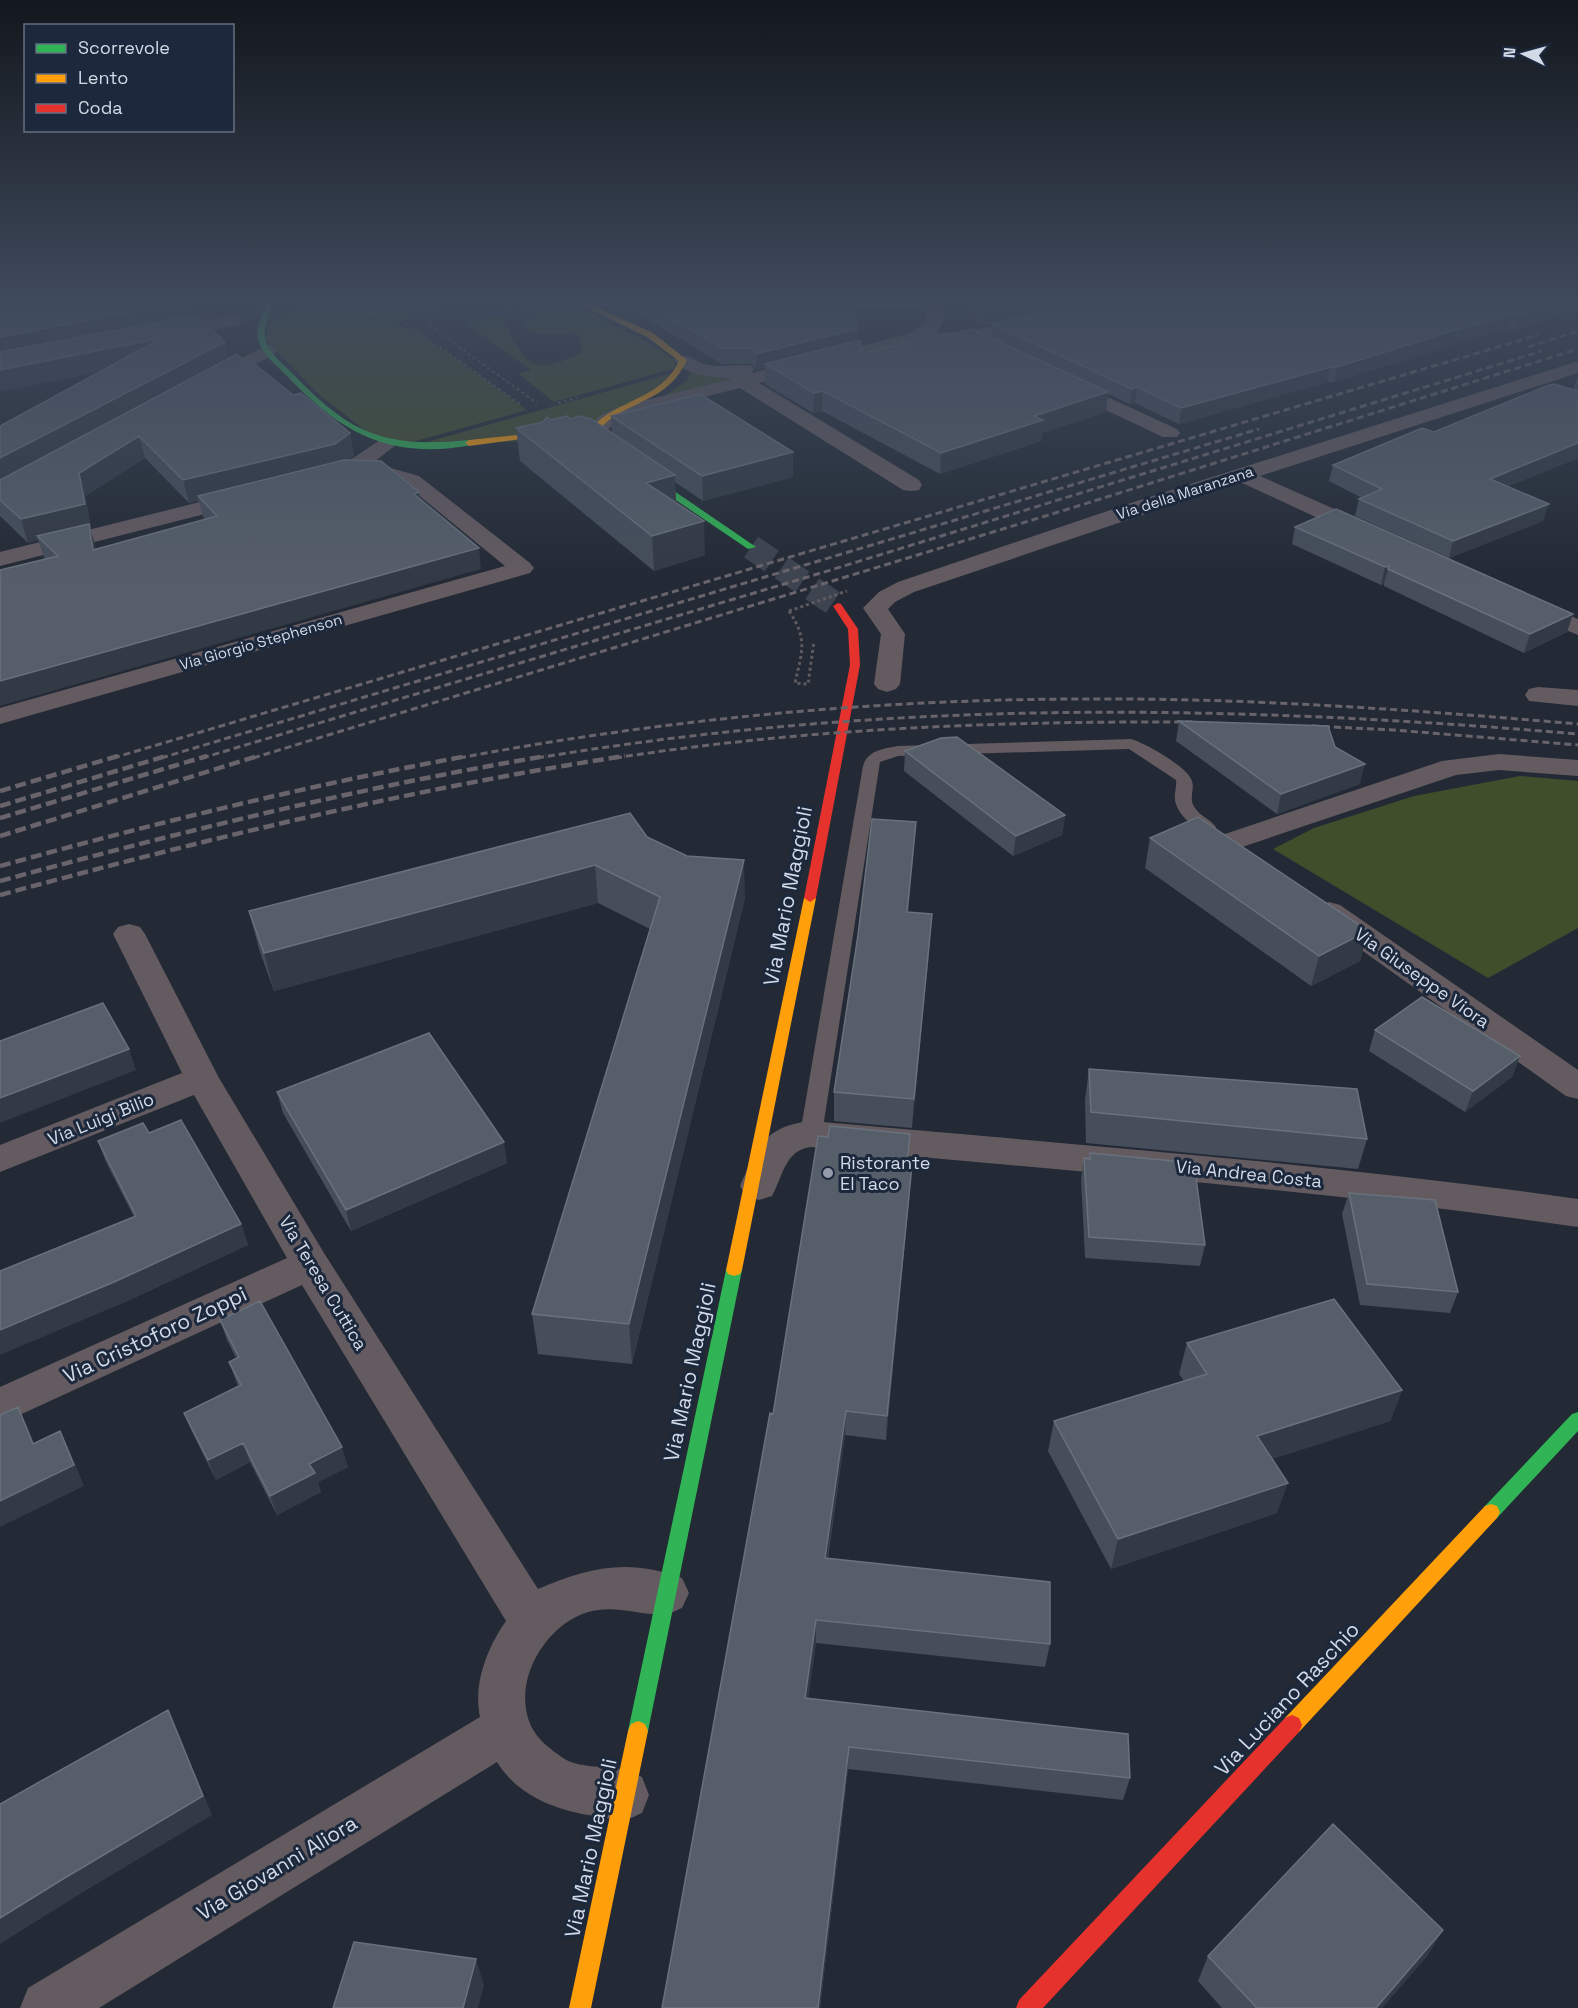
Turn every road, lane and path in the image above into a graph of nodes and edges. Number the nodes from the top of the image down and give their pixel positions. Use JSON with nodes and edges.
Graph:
{"nodes":[{"id":1,"x":190,"y":393,"type":"edge"},
{"id":2,"x":307,"y":393,"type":"edge"},
{"id":3,"x":505,"y":393,"type":"edge"},
{"id":4,"x":524,"y":393,"type":"edge"},
{"id":5,"x":654,"y":393,"type":"edge"},
{"id":6,"x":687,"y":393,"type":"edge"},
{"id":7,"x":764,"y":393,"type":"edge"},
{"id":8,"x":1085,"y":393,"type":"edge"},
{"id":9,"x":1500,"y":393,"type":"edge"},
{"id":10,"x":1554,"y":393,"type":"edge"},
{"id":11,"x":1558,"y":394,"type":"edge"},
{"id":12,"x":186,"y":395,"type":"edge"},
{"id":13,"x":522,"y":405,"type":"dead end"},
{"id":14,"x":544,"y":407,"type":"dead end"},
{"id":15,"x":1170,"y":433,"type":"dead end"},
{"id":16,"x":571,"y":437,"type":"edge"},
{"id":17,"x":599,"y":442,"type":"joint"},
{"id":18,"x":387,"y":444,"type":"junction"},
{"id":19,"x":629,"y":464,"type":"edge"},
{"id":20,"x":347,"y":472,"type":"junction"},
{"id":21,"x":1241,"y":475,"type":"junction"},
{"id":22,"x":301,"y":483,"type":"edge"},
{"id":23,"x":911,"y":485,"type":"dead end"},
{"id":24,"x":266,"y":492,"type":"edge"},
{"id":25,"x":1382,"y":539,"type":"edge"},
{"id":26,"x":751,"y":547,"type":"tunnel mouth"},
{"id":27,"x":0,"y":559,"type":"edge"},
{"id":28,"x":847,"y":591,"type":"dead end"},
{"id":29,"x":1513,"y":598,"type":"edge"},
{"id":30,"x":838,"y":606,"type":"tunnel mouth"},
{"id":31,"x":1578,"y":628,"type":"edge"},
{"id":32,"x":813,"y":636,"type":"dead end"},
{"id":33,"x":887,"y":684,"type":"dead end"},
{"id":34,"x":1538,"y":695,"type":"dead end"},
{"id":35,"x":1578,"y":698,"type":"edge"},
{"id":36,"x":0,"y":716,"type":"edge"},
{"id":37,"x":1578,"y":768,"type":"edge"},
{"id":38,"x":1218,"y":835,"type":"junction"},
{"id":39,"x":1258,"y":862,"type":"edge"},
{"id":40,"x":1307,"y":896,"type":"edge"},
{"id":41,"x":129,"y":933,"type":"dead end"},
{"id":42,"x":202,"y":1078,"type":"junction"},
{"id":43,"x":1578,"y":1087,"type":"edge"},
{"id":44,"x":811,"y":1134,"type":"junction"},
{"id":45,"x":0,"y":1159,"type":"edge"},
{"id":46,"x":1578,"y":1212,"type":"edge"},
{"id":47,"x":739,"y":1238,"type":"junction"},
{"id":48,"x":310,"y":1264,"type":"junction"},
{"id":49,"x":0,"y":1406,"type":"edge"},
{"id":50,"x":1578,"y":1419,"type":"edge"},
{"id":51,"x":666,"y":1593,"type":"junction"},
{"id":52,"x":533,"y":1623,"type":"junction"},
{"id":53,"x":505,"y":1729,"type":"junction"},
{"id":54,"x":624,"y":1795,"type":"junction"},
{"id":55,"x":48,"y":2008,"type":"edge"},
{"id":56,"x":580,"y":2008,"type":"edge"},
{"id":57,"x":1027,"y":2008,"type":"edge"}],
"edges":[{"from":1,"to":12,"type":"street"},
{"from":2,"to":18,"type":"street"},
{"from":3,"to":13,"type":"path"},
{"from":4,"to":14,"type":"path"},
{"from":5,"to":17,"type":"street"},
{"from":6,"to":17,"type":"street"},
{"from":7,"to":23,"type":"street"},
{"from":8,"to":15,"type":"street"},
{"from":9,"to":21,"type":"street","name":"Via della Maranzana"},
{"from":10,"to":11,"type":"street"},
{"from":16,"to":18,"type":"street"},
{"from":18,"to":20,"type":"street"},
{"from":19,"to":26,"type":"street"},
{"from":20,"to":22,"type":"street"},
{"from":20,"to":36,"type":"street","name":"Via Giorgio Stephenson"},
{"from":21,"to":25,"type":"street"},
{"from":21,"to":33,"type":"street","name":"Via della Maranzana"},
{"from":24,"to":27,"type":"street"},
{"from":28,"to":32,"type":"path","bridge":true},
{"from":29,"to":31,"type":"street"},
{"from":30,"to":47,"type":"street","name":"Via Mario Maggioli"},
{"from":34,"to":35,"type":"street"},
{"from":37,"to":38,"type":"street"},
{"from":38,"to":39,"type":"street"},
{"from":38,"to":44,"type":"lane"},
{"from":40,"to":43,"type":"street","name":"Via Giuseppe Viora"},
{"from":41,"to":42,"type":"street","name":"Via Teresa Cuttica"},
{"from":42,"to":45,"type":"street","name":"Via Luigi Bilio"},
{"from":42,"to":48,"type":"street","name":"Via Teresa Cuttica"},
{"from":44,"to":46,"type":"street","name":"Via Andrea Costa"},
{"from":44,"to":47,"type":"street"},
{"from":47,"to":51,"type":"street","name":"Via Mario Maggioli"},
{"from":48,"to":49,"type":"street","name":"Via Cristoforo Zoppi"},
{"from":48,"to":52,"type":"street","name":"Via Teresa Cuttica"},
{"from":50,"to":57,"type":"street","name":"Via Luciano Raschio"},
{"from":51,"to":52,"type":"street"},
{"from":51,"to":54,"type":"street","name":"Via Mario Maggioli"},
{"from":52,"to":53,"type":"street"},
{"from":53,"to":54,"type":"street"},
{"from":53,"to":55,"type":"street","name":"Via Giovanni Aliora"},
{"from":54,"to":56,"type":"street","name":"Via Mario Maggioli"}]}
